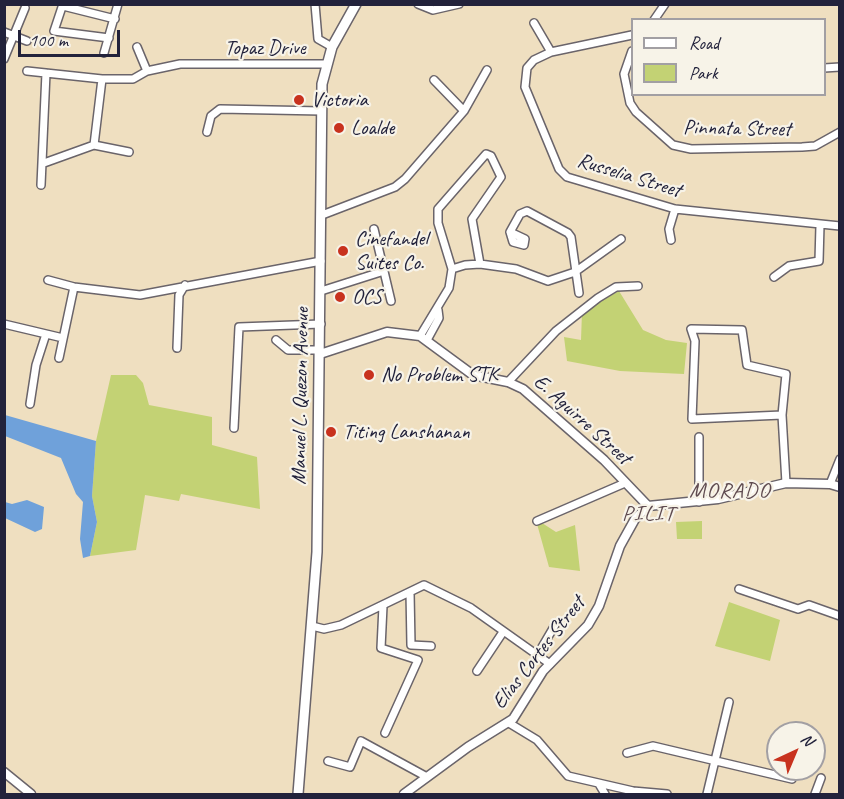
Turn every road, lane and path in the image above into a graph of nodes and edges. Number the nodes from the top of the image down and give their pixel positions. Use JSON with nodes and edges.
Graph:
{"nodes":[{"id":1,"x":118,"y":4,"type":"edge"},
{"id":2,"x":315,"y":4,"type":"edge"},
{"id":3,"x":356,"y":4,"type":"edge"},
{"id":4,"x":418,"y":4,"type":"edge"},
{"id":5,"x":459,"y":4,"type":"edge"},
{"id":6,"x":665,"y":4,"type":"edge"},
{"id":7,"x":63,"y":5,"type":"edge"},
{"id":8,"x":77,"y":6,"type":"edge"},
{"id":9,"x":25,"y":8,"type":"dead end"},
{"id":10,"x":655,"y":18,"type":"edge"},
{"id":11,"x":115,"y":19,"type":"junction"},
{"id":12,"x":534,"y":23,"type":"dead end"},
{"id":13,"x":4,"y":32,"type":"edge"},
{"id":14,"x":631,"y":35,"type":"edge"},
{"id":15,"x":14,"y":36,"type":"junction"},
{"id":16,"x":109,"y":38,"type":"junction"},
{"id":17,"x":27,"y":41,"type":"dead end"},
{"id":18,"x":332,"y":47,"type":"junction"},
{"id":19,"x":137,"y":48,"type":"dead end"},
{"id":20,"x":551,"y":52,"type":"junction"},
{"id":21,"x":104,"y":53,"type":"dead end"},
{"id":22,"x":631,"y":56,"type":"edge"},
{"id":23,"x":4,"y":59,"type":"edge"},
{"id":24,"x":326,"y":64,"type":"junction"},
{"id":25,"x":27,"y":70,"type":"dead end"},
{"id":26,"x":487,"y":70,"type":"dead end"},
{"id":27,"x":147,"y":71,"type":"junction"},
{"id":28,"x":46,"y":73,"type":"junction"},
{"id":29,"x":102,"y":79,"type":"junction"},
{"id":30,"x":434,"y":80,"type":"dead end"},
{"id":31,"x":322,"y":111,"type":"junction"},
{"id":32,"x":464,"y":111,"type":"junction"},
{"id":33,"x":207,"y":132,"type":"dead end"},
{"id":34,"x":838,"y":137,"type":"edge"},
{"id":35,"x":94,"y":145,"type":"junction"},
{"id":36,"x":129,"y":152,"type":"dead end"},
{"id":37,"x":44,"y":163,"type":"junction"},
{"id":38,"x":41,"y":185,"type":"dead end"},
{"id":39,"x":675,"y":209,"type":"junction"},
{"id":40,"x":322,"y":215,"type":"junction"},
{"id":41,"x":820,"y":225,"type":"junction"},
{"id":42,"x":840,"y":226,"type":"edge"},
{"id":43,"x":374,"y":230,"type":"dead end"},
{"id":44,"x":510,"y":232,"type":"dead end"},
{"id":45,"x":621,"y":239,"type":"dead end"},
{"id":46,"x":671,"y":240,"type":"dead end"},
{"id":47,"x":321,"y":261,"type":"junction"},
{"id":48,"x":480,"y":264,"type":"junction"},
{"id":49,"x":452,"y":269,"type":"junction"},
{"id":50,"x":384,"y":271,"type":"junction"},
{"id":51,"x":575,"y":272,"type":"junction"},
{"id":52,"x":774,"y":277,"type":"dead end"},
{"id":53,"x":48,"y":280,"type":"dead end"},
{"id":54,"x":185,"y":285,"type":"junction"},
{"id":55,"x":638,"y":285,"type":"dead end"},
{"id":56,"x":74,"y":286,"type":"junction"},
{"id":57,"x":321,"y":291,"type":"junction"},
{"id":58,"x":579,"y":293,"type":"dead end"},
{"id":59,"x":391,"y":301,"type":"dead end"},
{"id":60,"x":4,"y":324,"type":"edge"},
{"id":61,"x":321,"y":324,"type":"junction"},
{"id":62,"x":46,"y":334,"type":"junction"},
{"id":63,"x":63,"y":338,"type":"junction"},
{"id":64,"x":424,"y":338,"type":"junction"},
{"id":65,"x":276,"y":340,"type":"dead end"},
{"id":66,"x":177,"y":348,"type":"dead end"},
{"id":67,"x":320,"y":352,"type":"junction"},
{"id":68,"x":59,"y":358,"type":"dead end"},
{"id":69,"x":508,"y":382,"type":"junction"},
{"id":70,"x":30,"y":404,"type":"dead end"},
{"id":71,"x":782,"y":415,"type":"junction"},
{"id":72,"x":234,"y":428,"type":"dead end"},
{"id":73,"x":699,"y":437,"type":"dead end"},
{"id":74,"x":840,"y":459,"type":"edge"},
{"id":75,"x":625,"y":483,"type":"junction"},
{"id":76,"x":786,"y":483,"type":"junction"},
{"id":77,"x":830,"y":484,"type":"junction"},
{"id":78,"x":840,"y":487,"type":"edge"},
{"id":79,"x":699,"y":502,"type":"junction"},
{"id":80,"x":648,"y":506,"type":"junction"},
{"id":81,"x":537,"y":521,"type":"dead end"},
{"id":82,"x":739,"y":589,"type":"dead end"},
{"id":83,"x":410,"y":592,"type":"junction"},
{"id":84,"x":383,"y":606,"type":"junction"},
{"id":85,"x":840,"y":616,"type":"edge"},
{"id":86,"x":555,"y":625,"type":"dead end"},
{"id":87,"x":312,"y":626,"type":"junction"},
{"id":88,"x":503,"y":632,"type":"junction"},
{"id":89,"x":431,"y":646,"type":"dead end"},
{"id":90,"x":538,"y":654,"type":"junction"},
{"id":91,"x":550,"y":664,"type":"junction"},
{"id":92,"x":477,"y":671,"type":"dead end"},
{"id":93,"x":729,"y":702,"type":"dead end"},
{"id":94,"x":509,"y":723,"type":"junction"},
{"id":95,"x":385,"y":733,"type":"dead end"},
{"id":96,"x":627,"y":753,"type":"dead end"},
{"id":97,"x":714,"y":760,"type":"junction"},
{"id":98,"x":327,"y":761,"type":"dead end"},
{"id":99,"x":4,"y":771,"type":"edge"},
{"id":100,"x":766,"y":773,"type":"edge"},
{"id":101,"x":427,"y":777,"type":"junction"},
{"id":102,"x":599,"y":784,"type":"junction"},
{"id":103,"x":31,"y":795,"type":"edge"},
{"id":104,"x":298,"y":795,"type":"edge"},
{"id":105,"x":404,"y":795,"type":"edge"},
{"id":106,"x":605,"y":795,"type":"edge"},
{"id":107,"x":667,"y":795,"type":"edge"},
{"id":108,"x":707,"y":795,"type":"edge"}],
"edges":[{"from":1,"to":11,"type":"street"},
{"from":2,"to":18,"type":"street"},
{"from":3,"to":18,"type":"main road","name":"Manuel L. Quezon Avenue"},
{"from":4,"to":5,"type":"street"},
{"from":6,"to":10,"type":"street"},
{"from":7,"to":8,"type":"street"},
{"from":7,"to":16,"type":"street"},
{"from":8,"to":11,"type":"street"},
{"from":9,"to":15,"type":"street"},
{"from":11,"to":16,"type":"street"},
{"from":12,"to":20,"type":"street"},
{"from":13,"to":15,"type":"street"},
{"from":14,"to":20,"type":"street","name":"Russelia Street"},
{"from":15,"to":17,"type":"street"},
{"from":15,"to":23,"type":"street"},
{"from":16,"to":21,"type":"street"},
{"from":18,"to":24,"type":"main road","name":"Manuel L. Quezon Avenue"},
{"from":19,"to":27,"type":"street"},
{"from":20,"to":39,"type":"street","name":"Russelia Street"},
{"from":22,"to":34,"type":"street","name":"Pinnata Street"},
{"from":24,"to":27,"type":"street","name":"Topaz Drive"},
{"from":24,"to":31,"type":"main road","name":"Manuel L. Quezon Avenue"},
{"from":25,"to":28,"type":"street","name":"Topaz Drive"},
{"from":26,"to":32,"type":"street"},
{"from":27,"to":29,"type":"street","name":"Topaz Drive"},
{"from":28,"to":29,"type":"street","name":"Topaz Drive"},
{"from":28,"to":37,"type":"street"},
{"from":29,"to":35,"type":"street"},
{"from":30,"to":32,"type":"street"},
{"from":31,"to":33,"type":"street"},
{"from":31,"to":40,"type":"main road","name":"Manuel L. Quezon Avenue"},
{"from":32,"to":40,"type":"street"},
{"from":35,"to":36,"type":"street"},
{"from":35,"to":37,"type":"street"},
{"from":37,"to":38,"type":"street"},
{"from":39,"to":41,"type":"street","name":"Russelia Street"},
{"from":39,"to":46,"type":"street"},
{"from":40,"to":47,"type":"main road","name":"Manuel L. Quezon Avenue"},
{"from":41,"to":42,"type":"street","name":"Russelia Street"},
{"from":41,"to":52,"type":"street"},
{"from":43,"to":50,"type":"street"},
{"from":44,"to":51,"type":"street"},
{"from":45,"to":51,"type":"street"},
{"from":47,"to":54,"type":"street"},
{"from":47,"to":57,"type":"main road","name":"Manuel L. Quezon Avenue"},
{"from":48,"to":49,"type":"street"},
{"from":48,"to":49,"type":"street"},
{"from":48,"to":51,"type":"street"},
{"from":49,"to":64,"type":"street"},
{"from":50,"to":57,"type":"street"},
{"from":50,"to":59,"type":"street"},
{"from":51,"to":58,"type":"street"},
{"from":53,"to":56,"type":"street"},
{"from":54,"to":56,"type":"street"},
{"from":54,"to":66,"type":"street"},
{"from":55,"to":69,"type":"street"},
{"from":56,"to":63,"type":"street"},
{"from":57,"to":61,"type":"main road","name":"Manuel L. Quezon Avenue"},
{"from":60,"to":62,"type":"street"},
{"from":61,"to":67,"type":"main road","name":"Manuel L. Quezon Avenue"},
{"from":61,"to":72,"type":"street"},
{"from":62,"to":63,"type":"street"},
{"from":62,"to":70,"type":"street"},
{"from":63,"to":68,"type":"street"},
{"from":64,"to":67,"type":"street"},
{"from":64,"to":69,"type":"street","name":"E. Aguirre Street"},
{"from":65,"to":67,"type":"street"},
{"from":67,"to":87,"type":"main road","name":"Manuel L. Quezon Avenue"},
{"from":69,"to":75,"type":"street","name":"E. Aguirre Street"},
{"from":71,"to":71,"type":"street"},
{"from":71,"to":76,"type":"street"},
{"from":73,"to":79,"type":"street"},
{"from":74,"to":77,"type":"street"},
{"from":75,"to":80,"type":"street","name":"E. Aguirre Street"},
{"from":75,"to":81,"type":"street"},
{"from":76,"to":77,"type":"street"},
{"from":76,"to":79,"type":"street"},
{"from":77,"to":78,"type":"street"},
{"from":79,"to":80,"type":"street"},
{"from":80,"to":91,"type":"street","name":"Elias Cortes Street"},
{"from":82,"to":85,"type":"street"},
{"from":83,"to":84,"type":"street"},
{"from":83,"to":88,"type":"street"},
{"from":83,"to":89,"type":"street"},
{"from":84,"to":87,"type":"street"},
{"from":84,"to":95,"type":"street"},
{"from":86,"to":90,"type":"street"},
{"from":87,"to":104,"type":"main road","name":"Manuel L. Quezon Avenue"},
{"from":88,"to":90,"type":"street"},
{"from":88,"to":92,"type":"street"},
{"from":90,"to":91,"type":"street"},
{"from":91,"to":94,"type":"street","name":"Elias Cortes Street"},
{"from":93,"to":97,"type":"street"},
{"from":94,"to":101,"type":"street","name":"Elias Cortes Street"},
{"from":94,"to":102,"type":"street"},
{"from":96,"to":97,"type":"street"},
{"from":97,"to":100,"type":"street"},
{"from":97,"to":108,"type":"street"},
{"from":98,"to":101,"type":"street"},
{"from":99,"to":103,"type":"street"},
{"from":101,"to":105,"type":"street","name":"Elias Cortes Street"},
{"from":102,"to":106,"type":"street"},
{"from":102,"to":107,"type":"street"}]}
